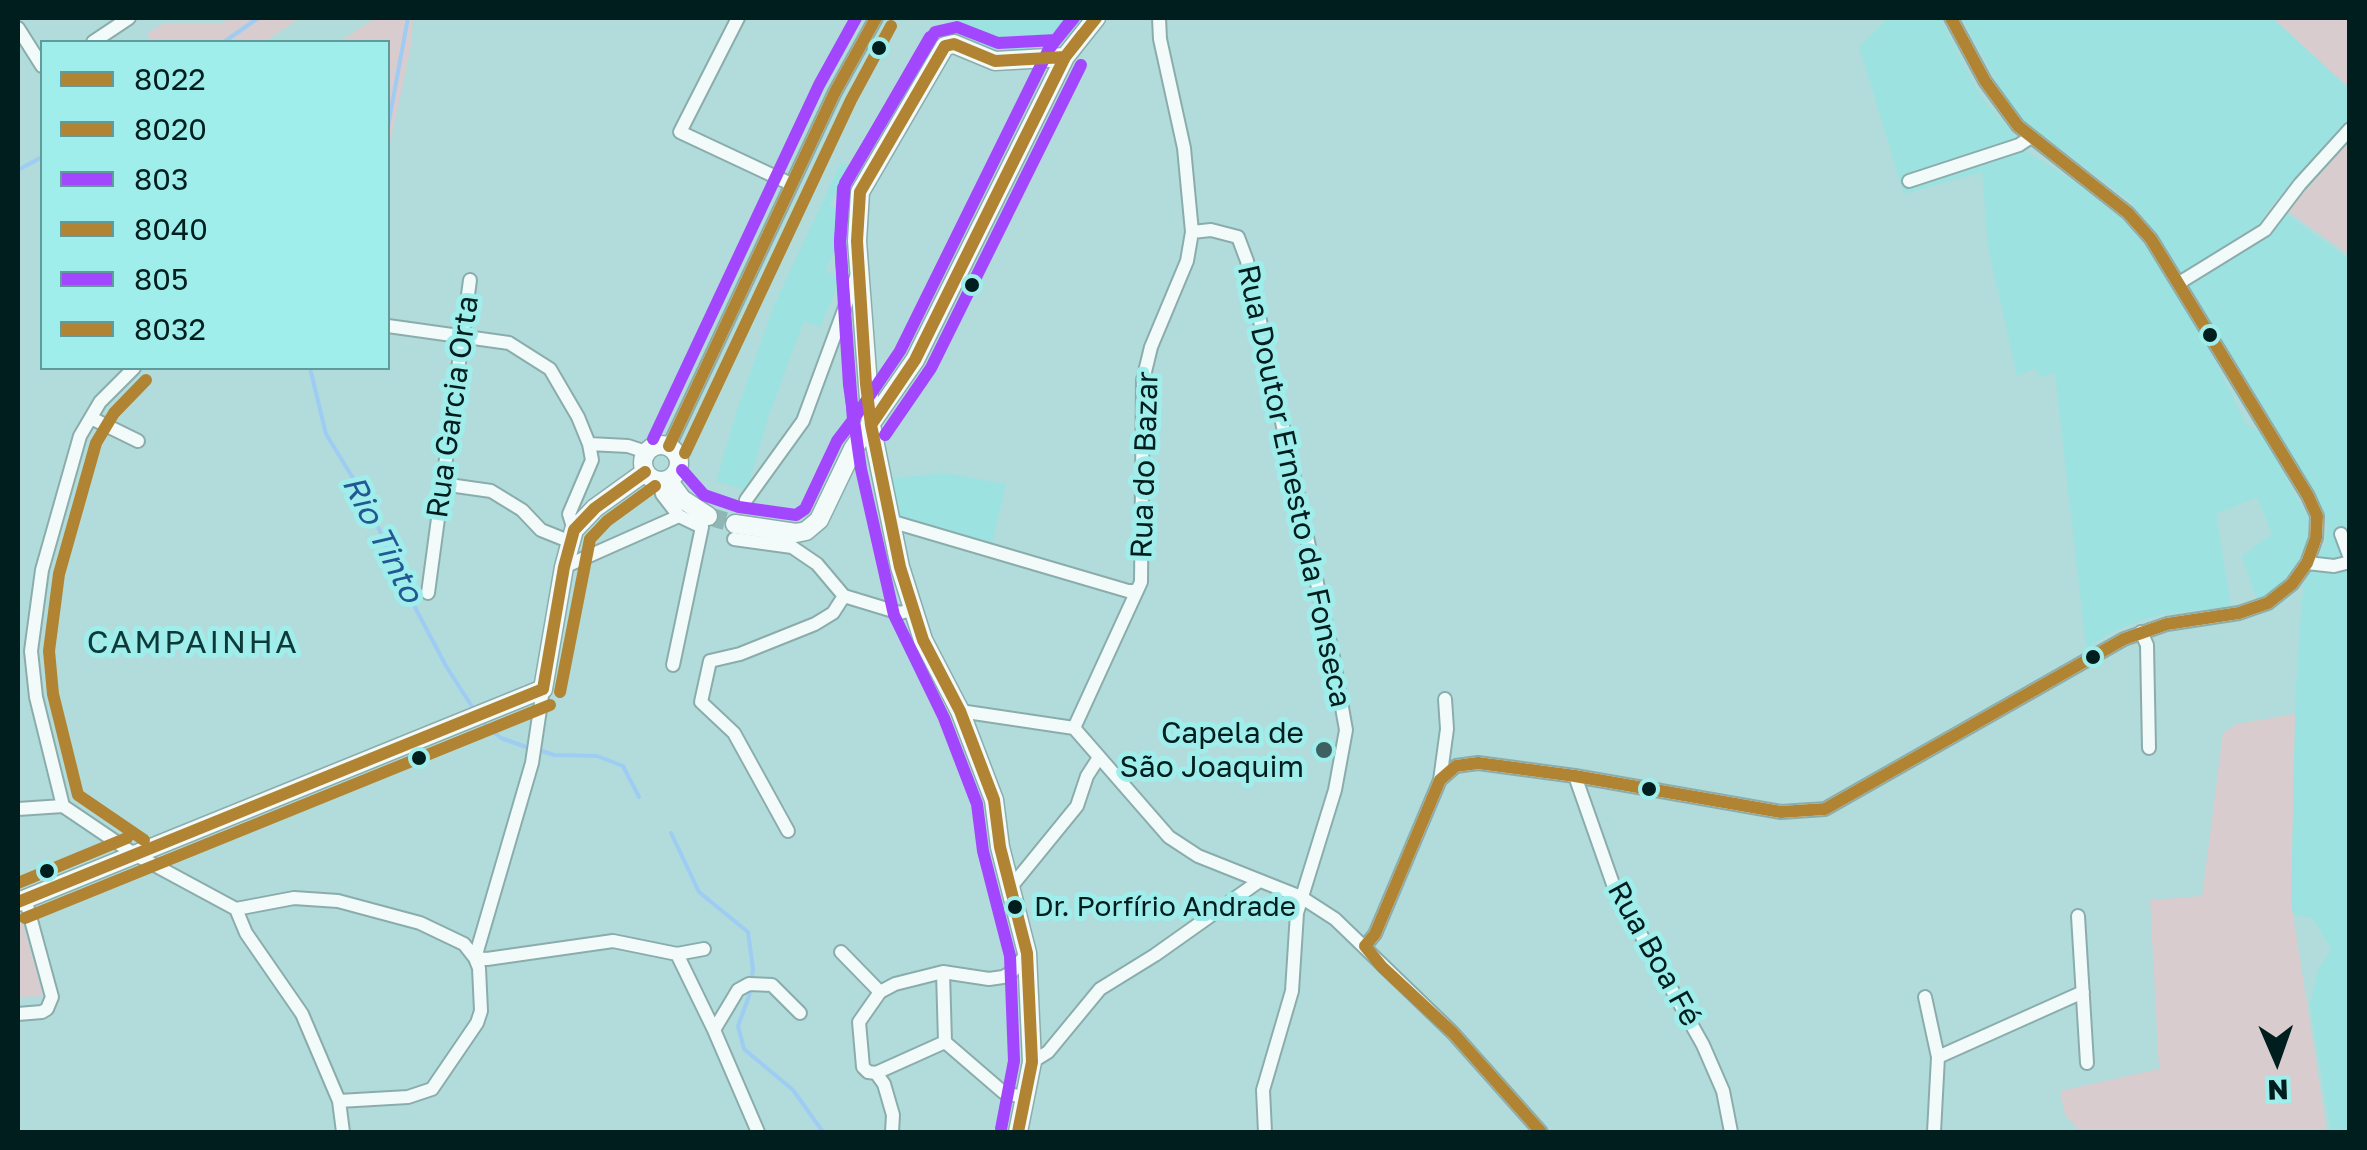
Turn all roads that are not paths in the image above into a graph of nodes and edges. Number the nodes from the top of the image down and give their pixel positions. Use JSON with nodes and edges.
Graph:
{"nodes":[{"id":1,"x":130,"y":18,"type":"edge"},
{"id":2,"x":738,"y":18,"type":"edge"},
{"id":3,"x":876,"y":18,"type":"edge"},
{"id":4,"x":1096,"y":18,"type":"edge"},
{"id":5,"x":1159,"y":18,"type":"edge"},
{"id":6,"x":1951,"y":18,"type":"edge"},
{"id":7,"x":18,"y":28,"type":"edge"},
{"id":8,"x":96,"y":40,"type":"edge"},
{"id":9,"x":1064,"y":57,"type":"junction"},
{"id":10,"x":40,"y":63,"type":"edge"},
{"id":11,"x":2350,"y":129,"type":"edge"},
{"id":12,"x":2031,"y":136,"type":"junction"},
{"id":13,"x":1909,"y":181,"type":"dead end"},
{"id":14,"x":791,"y":184,"type":"junction"},
{"id":15,"x":1192,"y":232,"type":"junction"},
{"id":16,"x":858,"y":270,"type":"junction"},
{"id":17,"x":470,"y":280,"type":"dead end"},
{"id":18,"x":2179,"y":283,"type":"junction"},
{"id":19,"x":390,"y":326,"type":"edge"},
{"id":20,"x":462,"y":337,"type":"junction"},
{"id":21,"x":132,"y":370,"type":"edge"},
{"id":22,"x":91,"y":418,"type":"junction"},
{"id":23,"x":870,"y":424,"type":"junction"},
{"id":24,"x":138,"y":441,"type":"dead end"},
{"id":25,"x":589,"y":444,"type":"junction"},
{"id":26,"x":669,"y":446,"type":"junction"},
{"id":27,"x":646,"y":452,"type":"junction"},
{"id":28,"x":657,"y":478,"type":"junction"},
{"id":29,"x":442,"y":484,"type":"junction"},
{"id":30,"x":746,"y":500,"type":"dead end"},
{"id":31,"x":679,"y":516,"type":"junction"},
{"id":32,"x":708,"y":516,"type":"tunnel mouth"},
{"id":33,"x":890,"y":522,"type":"junction"},
{"id":34,"x":734,"y":532,"type":"joint"},
{"id":35,"x":2342,"y":534,"type":"dead end"},
{"id":36,"x":573,"y":536,"type":"junction"},
{"id":37,"x":2350,"y":560,"type":"edge"},
{"id":38,"x":2307,"y":563,"type":"junction"},
{"id":39,"x":564,"y":567,"type":"junction"},
{"id":40,"x":1136,"y":591,"type":"junction"},
{"id":41,"x":428,"y":593,"type":"dead end"},
{"id":42,"x":844,"y":596,"type":"junction"},
{"id":43,"x":911,"y":610,"type":"junction"},
{"id":44,"x":2142,"y":632,"type":"junction"},
{"id":45,"x":673,"y":665,"type":"dead end"},
{"id":46,"x":543,"y":689,"type":"junction"},
{"id":47,"x":1446,"y":699,"type":"dead end"},
{"id":48,"x":960,"y":710,"type":"junction"},
{"id":49,"x":1074,"y":728,"type":"junction"},
{"id":50,"x":2149,"y":748,"type":"dead end"},
{"id":51,"x":1098,"y":759,"type":"junction"},
{"id":52,"x":1575,"y":776,"type":"junction"},
{"id":53,"x":1440,"y":780,"type":"junction"},
{"id":54,"x":63,"y":806,"type":"junction"},
{"id":55,"x":18,"y":808,"type":"edge"},
{"id":56,"x":788,"y":831,"type":"dead end"},
{"id":57,"x":134,"y":854,"type":"junction"},
{"id":58,"x":1258,"y":882,"type":"junction"},
{"id":59,"x":1012,"y":887,"type":"junction"},
{"id":60,"x":1301,"y":897,"type":"junction"},
{"id":61,"x":21,"y":900,"type":"edge"},
{"id":62,"x":236,"y":909,"type":"junction"},
{"id":63,"x":2078,"y":916,"type":"dead end"},
{"id":64,"x":1365,"y":946,"type":"junction"},
{"id":65,"x":704,"y":949,"type":"dead end"},
{"id":66,"x":841,"y":952,"type":"dead end"},
{"id":67,"x":1027,"y":953,"type":"junction"},
{"id":68,"x":677,"y":954,"type":"junction"},
{"id":69,"x":475,"y":958,"type":"junction"},
{"id":70,"x":943,"y":972,"type":"junction"},
{"id":71,"x":880,"y":992,"type":"junction"},
{"id":72,"x":2082,"y":992,"type":"junction"},
{"id":73,"x":1925,"y":998,"type":"dead end"},
{"id":74,"x":800,"y":1013,"type":"dead end"},
{"id":75,"x":18,"y":1014,"type":"edge"},
{"id":76,"x":714,"y":1030,"type":"junction"},
{"id":77,"x":945,"y":1042,"type":"junction"},
{"id":78,"x":1938,"y":1057,"type":"junction"},
{"id":79,"x":1032,"y":1062,"type":"junction"},
{"id":80,"x":2087,"y":1063,"type":"dead end"},
{"id":81,"x":876,"y":1073,"type":"junction"},
{"id":82,"x":1025,"y":1098,"type":"junction"},
{"id":83,"x":339,"y":1101,"type":"junction"},
{"id":84,"x":343,"y":1132,"type":"edge"},
{"id":85,"x":758,"y":1132,"type":"edge"},
{"id":86,"x":892,"y":1132,"type":"edge"},
{"id":87,"x":1019,"y":1132,"type":"edge"},
{"id":88,"x":1265,"y":1132,"type":"edge"},
{"id":89,"x":1541,"y":1132,"type":"edge"},
{"id":90,"x":1731,"y":1132,"type":"edge"},
{"id":91,"x":1934,"y":1132,"type":"edge"}],
"edges":[{"from":1,"to":8,"type":"street"},
{"from":2,"to":14,"type":"street"},
{"from":3,"to":14,"type":"street"},
{"from":4,"to":9,"type":"street"},
{"from":5,"to":15,"type":"street","name":"Rua do Bazar"},
{"from":6,"to":12,"type":"street"},
{"from":7,"to":10,"type":"street"},
{"from":9,"to":16,"type":"street"},
{"from":9,"to":23,"type":"street"},
{"from":11,"to":18,"type":"street"},
{"from":12,"to":13,"type":"street"},
{"from":12,"to":18,"type":"street"},
{"from":14,"to":26,"type":"street"},
{"from":15,"to":40,"type":"street","name":"Rua do Bazar"},
{"from":15,"to":60,"type":"street","name":"Rua Doutor Ernesto da Fonseca"},
{"from":16,"to":23,"type":"street"},
{"from":16,"to":30,"type":"street"},
{"from":17,"to":20,"type":"street","name":"Rua Garcia Orta"},
{"from":18,"to":38,"type":"street"},
{"from":19,"to":20,"type":"street"},
{"from":20,"to":25,"type":"street"},
{"from":20,"to":29,"type":"street","name":"Rua Garcia Orta"},
{"from":21,"to":22,"type":"street"},
{"from":22,"to":24,"type":"street"},
{"from":22,"to":54,"type":"street"},
{"from":23,"to":33,"type":"street"},
{"from":23,"to":34,"type":"street"},
{"from":25,"to":27,"type":"street"},
{"from":25,"to":36,"type":"street"},
{"from":26,"to":27,"type":"street"},
{"from":26,"to":28,"type":"street"},
{"from":27,"to":28,"type":"street"},
{"from":28,"to":31,"type":"street"},
{"from":28,"to":32,"type":"street"},
{"from":28,"to":36,"type":"street"},
{"from":29,"to":36,"type":"street"},
{"from":29,"to":41,"type":"street","name":"Rua Garcia Orta"},
{"from":31,"to":39,"type":"street"},
{"from":31,"to":45,"type":"street"},
{"from":33,"to":40,"type":"street"},
{"from":33,"to":43,"type":"street"},
{"from":34,"to":42,"type":"street"},
{"from":35,"to":37,"type":"street"},
{"from":36,"to":39,"type":"street"},
{"from":37,"to":38,"type":"street"},
{"from":38,"to":44,"type":"street"},
{"from":39,"to":46,"type":"street"},
{"from":40,"to":49,"type":"street","name":"Rua do Bazar"},
{"from":42,"to":43,"type":"street"},
{"from":42,"to":56,"type":"street"},
{"from":43,"to":48,"type":"street"},
{"from":44,"to":50,"type":"street"},
{"from":44,"to":52,"type":"street"},
{"from":46,"to":57,"type":"street"},
{"from":46,"to":69,"type":"street"},
{"from":47,"to":53,"type":"street"},
{"from":48,"to":49,"type":"street"},
{"from":48,"to":59,"type":"street"},
{"from":49,"to":51,"type":"street"},
{"from":51,"to":58,"type":"street"},
{"from":51,"to":59,"type":"street"},
{"from":52,"to":53,"type":"street"},
{"from":52,"to":90,"type":"street","name":"Rua Boa Fé"},
{"from":53,"to":64,"type":"street"},
{"from":54,"to":55,"type":"street"},
{"from":54,"to":57,"type":"street"},
{"from":57,"to":61,"type":"street"},
{"from":57,"to":62,"type":"street"},
{"from":58,"to":60,"type":"street"},
{"from":58,"to":79,"type":"street"},
{"from":59,"to":67,"type":"street"},
{"from":60,"to":64,"type":"street"},
{"from":60,"to":88,"type":"street","name":"Rua Doutor Ernesto da Fonseca"},
{"from":61,"to":75,"type":"street"},
{"from":62,"to":69,"type":"street"},
{"from":62,"to":83,"type":"street"},
{"from":63,"to":72,"type":"street"},
{"from":64,"to":89,"type":"street"},
{"from":65,"to":68,"type":"street"},
{"from":66,"to":71,"type":"street"},
{"from":67,"to":70,"type":"street"},
{"from":67,"to":79,"type":"street"},
{"from":68,"to":69,"type":"street"},
{"from":68,"to":76,"type":"street"},
{"from":69,"to":83,"type":"street"},
{"from":70,"to":71,"type":"street"},
{"from":70,"to":77,"type":"street"},
{"from":71,"to":81,"type":"street"},
{"from":72,"to":78,"type":"street"},
{"from":72,"to":80,"type":"street"},
{"from":73,"to":78,"type":"street"},
{"from":74,"to":76,"type":"street"},
{"from":76,"to":85,"type":"street"},
{"from":77,"to":81,"type":"street"},
{"from":77,"to":82,"type":"street"},
{"from":78,"to":91,"type":"street"},
{"from":79,"to":82,"type":"street"},
{"from":81,"to":86,"type":"street"},
{"from":82,"to":87,"type":"street"},
{"from":83,"to":84,"type":"street"}]}
